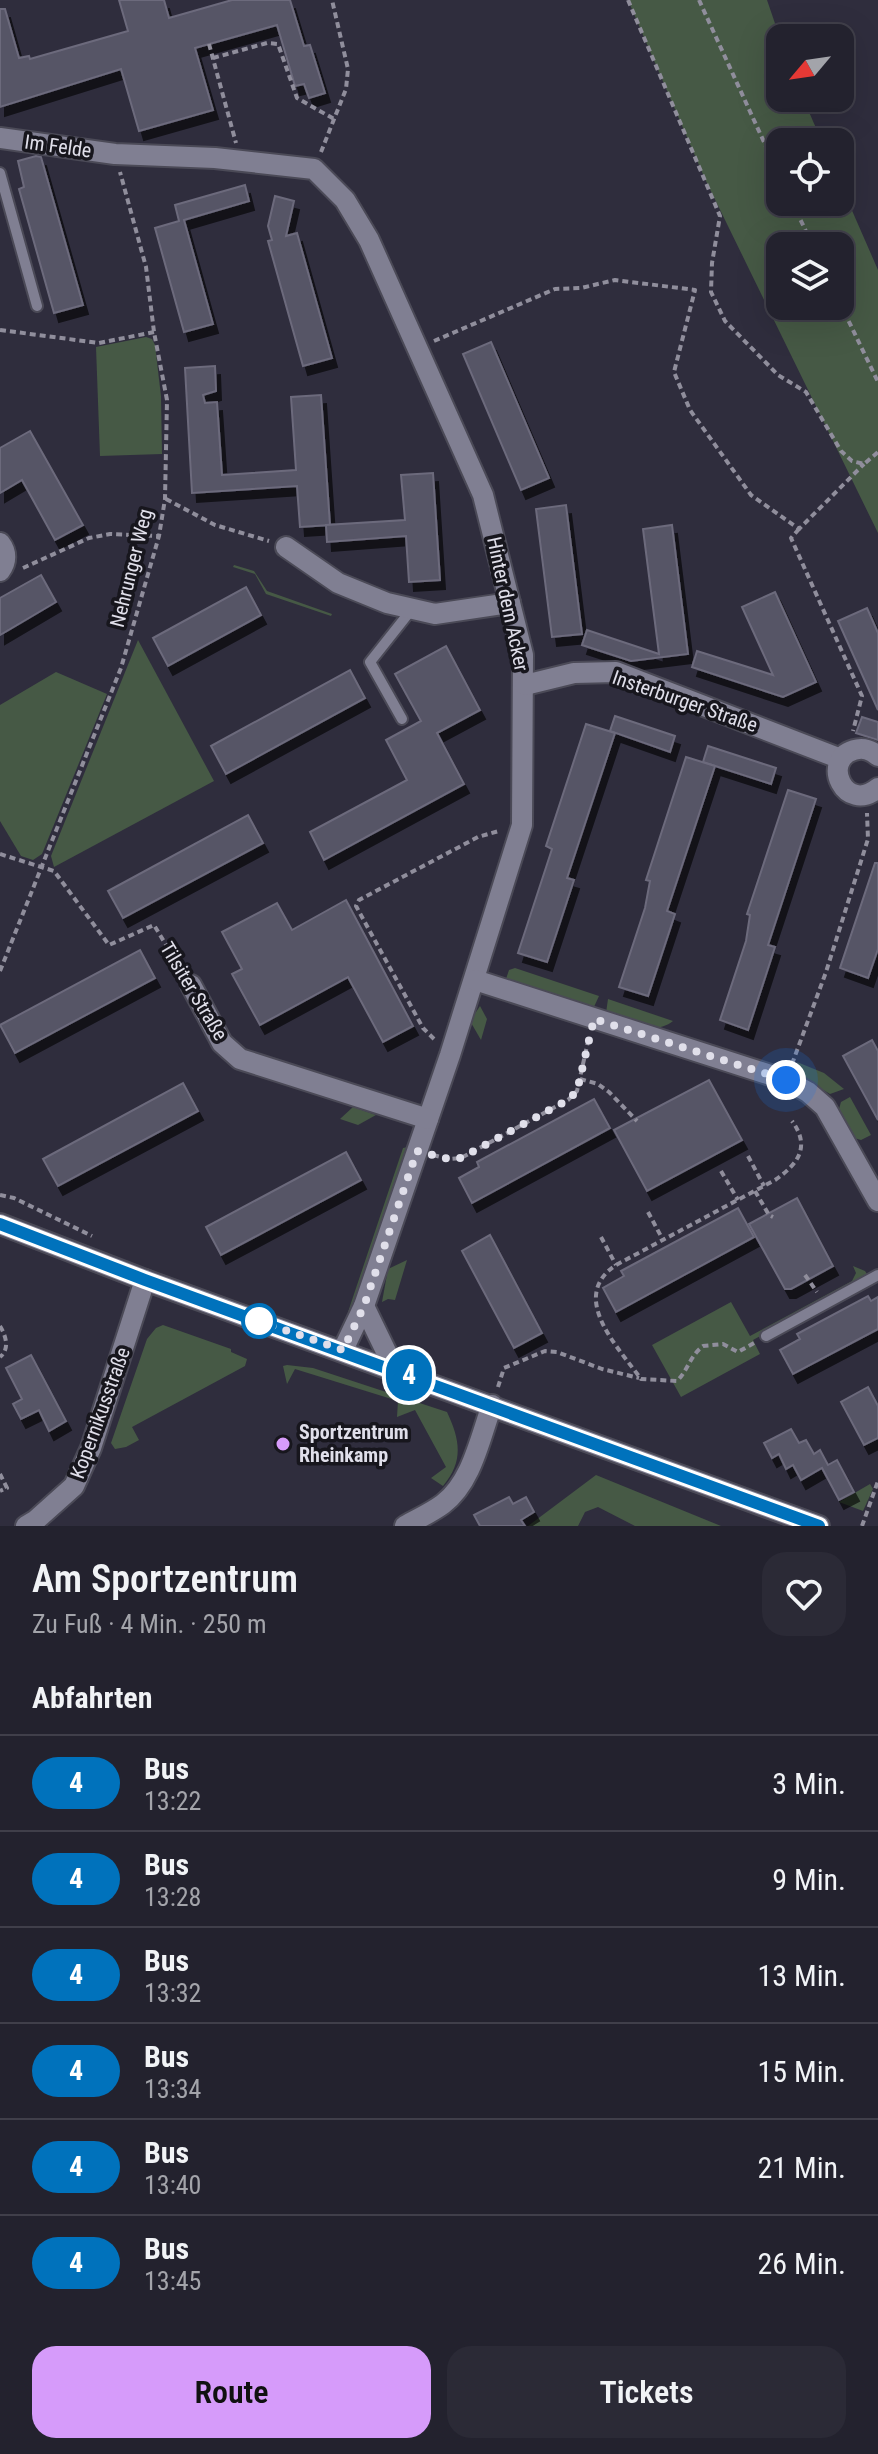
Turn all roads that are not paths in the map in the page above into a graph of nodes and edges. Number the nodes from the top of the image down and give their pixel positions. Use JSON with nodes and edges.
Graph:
{"nodes":[{"id":1,"x":0,"y":138,"type":"edge"},
{"id":2,"x":314,"y":169,"type":"joint"},
{"id":3,"x":0,"y":173,"type":"edge"},
{"id":4,"x":37,"y":306,"type":"dead end"},
{"id":5,"x":286,"y":547,"type":"road end"},
{"id":6,"x":510,"y":603,"type":"junction"},
{"id":7,"x":412,"y":609,"type":"junction"},
{"id":8,"x":525,"y":685,"type":"junction"},
{"id":9,"x":402,"y":719,"type":"dead end"},
{"id":10,"x":846,"y":755,"type":"junction"},
{"id":11,"x":878,"y":756,"type":"edge"},
{"id":12,"x":872,"y":791,"type":"edge"},
{"id":13,"x":475,"y":980,"type":"junction"},
{"id":14,"x":191,"y":985,"type":"road end"},
{"id":15,"x":428,"y":1119,"type":"junction"},
{"id":16,"x":878,"y":1201,"type":"edge"},
{"id":17,"x":0,"y":1224,"type":"edge"},
{"id":18,"x":878,"y":1275,"type":"edge"},
{"id":19,"x":145,"y":1280,"type":"junction"},
{"id":20,"x":364,"y":1306,"type":"junction"},
{"id":21,"x":766,"y":1336,"type":"road end"},
{"id":22,"x":343,"y":1350,"type":"junction"},
{"id":23,"x":395,"y":1370,"type":"junction"},
{"id":24,"x":492,"y":1405,"type":"junction"},
{"id":25,"x":26,"y":1526,"type":"edge"},
{"id":26,"x":405,"y":1526,"type":"edge"},
{"id":27,"x":819,"y":1526,"type":"edge"}],
"edges":[{"from":1,"to":2,"type":"street","name":"Im Felde"},
{"from":2,"to":6,"type":"street","name":"Hinter dem Acker"},
{"from":3,"to":4,"type":"lane"},
{"from":5,"to":7,"type":"street"},
{"from":6,"to":7,"type":"street"},
{"from":6,"to":8,"type":"street","name":"Hinter dem Acker"},
{"from":7,"to":9,"type":"lane"},
{"from":8,"to":10,"type":"street","name":"Insterburger Straße"},
{"from":8,"to":13,"type":"street","name":"Hinter dem Acker"},
{"from":10,"to":11,"type":"street","name":"Insterburger Straße"},
{"from":10,"to":12,"type":"street"},
{"from":13,"to":15,"type":"street","name":"Hinter dem Acker"},
{"from":13,"to":16,"type":"street"},
{"from":14,"to":15,"type":"street","name":"Tilsiter Straße"},
{"from":15,"to":20,"type":"street","name":"Hinter dem Acker"},
{"from":17,"to":19,"type":"street"},
{"from":18,"to":21,"type":"lane"},
{"from":19,"to":22,"type":"street"},
{"from":19,"to":25,"type":"street","name":"Kopernikusstraße"},
{"from":20,"to":22,"type":"street","name":"Hinter dem Acker"},
{"from":20,"to":23,"type":"street"},
{"from":22,"to":23,"type":"street"},
{"from":23,"to":24,"type":"street"},
{"from":24,"to":26,"type":"street"},
{"from":24,"to":27,"type":"street"}]}
